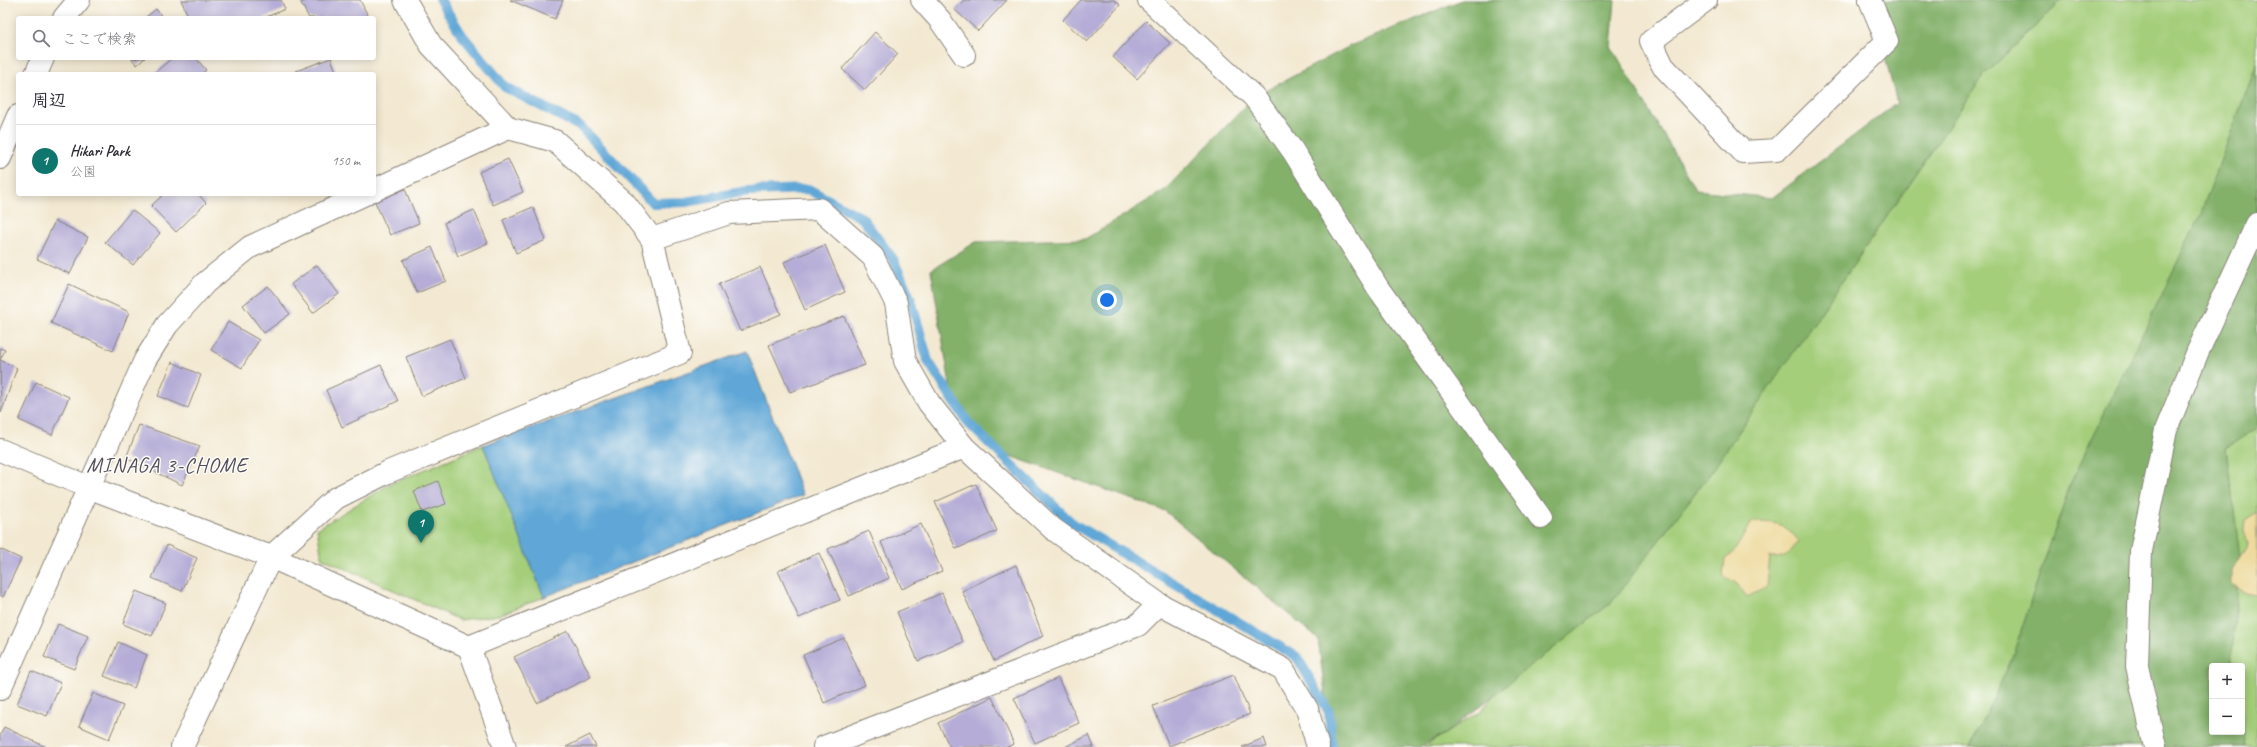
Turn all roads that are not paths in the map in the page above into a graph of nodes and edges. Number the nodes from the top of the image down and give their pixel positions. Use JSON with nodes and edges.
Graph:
{"nodes":[{"id":1,"x":79,"y":0,"type":"edge"},
{"id":2,"x":405,"y":0,"type":"edge"},
{"id":3,"x":922,"y":0,"type":"edge"},
{"id":4,"x":1149,"y":0,"type":"edge"},
{"id":5,"x":1706,"y":0,"type":"edge"},
{"id":6,"x":1870,"y":0,"type":"edge"},
{"id":7,"x":66,"y":16,"type":"edge"},
{"id":8,"x":964,"y":55,"type":"dead end"},
{"id":9,"x":42,"y":60,"type":"edge"},
{"id":10,"x":37,"y":72,"type":"edge"},
{"id":11,"x":16,"y":121,"type":"edge"},
{"id":12,"x":508,"y":128,"type":"junction"},
{"id":13,"x":0,"y":158,"type":"edge"},
{"id":14,"x":376,"y":189,"type":"edge"},
{"id":15,"x":361,"y":196,"type":"edge"},
{"id":16,"x":2257,"y":224,"type":"edge"},
{"id":17,"x":652,"y":239,"type":"junction"},
{"id":18,"x":964,"y":447,"type":"junction"},
{"id":19,"x":0,"y":450,"type":"edge"},
{"id":20,"x":88,"y":487,"type":"junction"},
{"id":21,"x":1541,"y":518,"type":"dead end"},
{"id":22,"x":271,"y":557,"type":"junction"},
{"id":23,"x":1159,"y":604,"type":"junction"},
{"id":24,"x":469,"y":647,"type":"junction"},
{"id":25,"x":0,"y":689,"type":"edge"},
{"id":26,"x":182,"y":747,"type":"edge"},
{"id":27,"x":505,"y":747,"type":"edge"},
{"id":28,"x":824,"y":747,"type":"edge"},
{"id":29,"x":1318,"y":747,"type":"edge"},
{"id":30,"x":2155,"y":747,"type":"edge"}],
"edges":[{"from":1,"to":7,"type":"street"},
{"from":2,"to":12,"type":"street"},
{"from":3,"to":8,"type":"street"},
{"from":4,"to":21,"type":"street"},
{"from":5,"to":6,"type":"street"},
{"from":9,"to":10,"type":"street"},
{"from":11,"to":13,"type":"street"},
{"from":12,"to":14,"type":"street"},
{"from":12,"to":17,"type":"street"},
{"from":15,"to":20,"type":"street"},
{"from":16,"to":30,"type":"street"},
{"from":17,"to":18,"type":"street"},
{"from":17,"to":22,"type":"street"},
{"from":18,"to":23,"type":"street"},
{"from":18,"to":24,"type":"street"},
{"from":19,"to":20,"type":"street"},
{"from":20,"to":22,"type":"street"},
{"from":20,"to":25,"type":"street"},
{"from":22,"to":24,"type":"street"},
{"from":22,"to":26,"type":"street"},
{"from":23,"to":28,"type":"street"},
{"from":23,"to":29,"type":"street"},
{"from":24,"to":27,"type":"street"}]}
